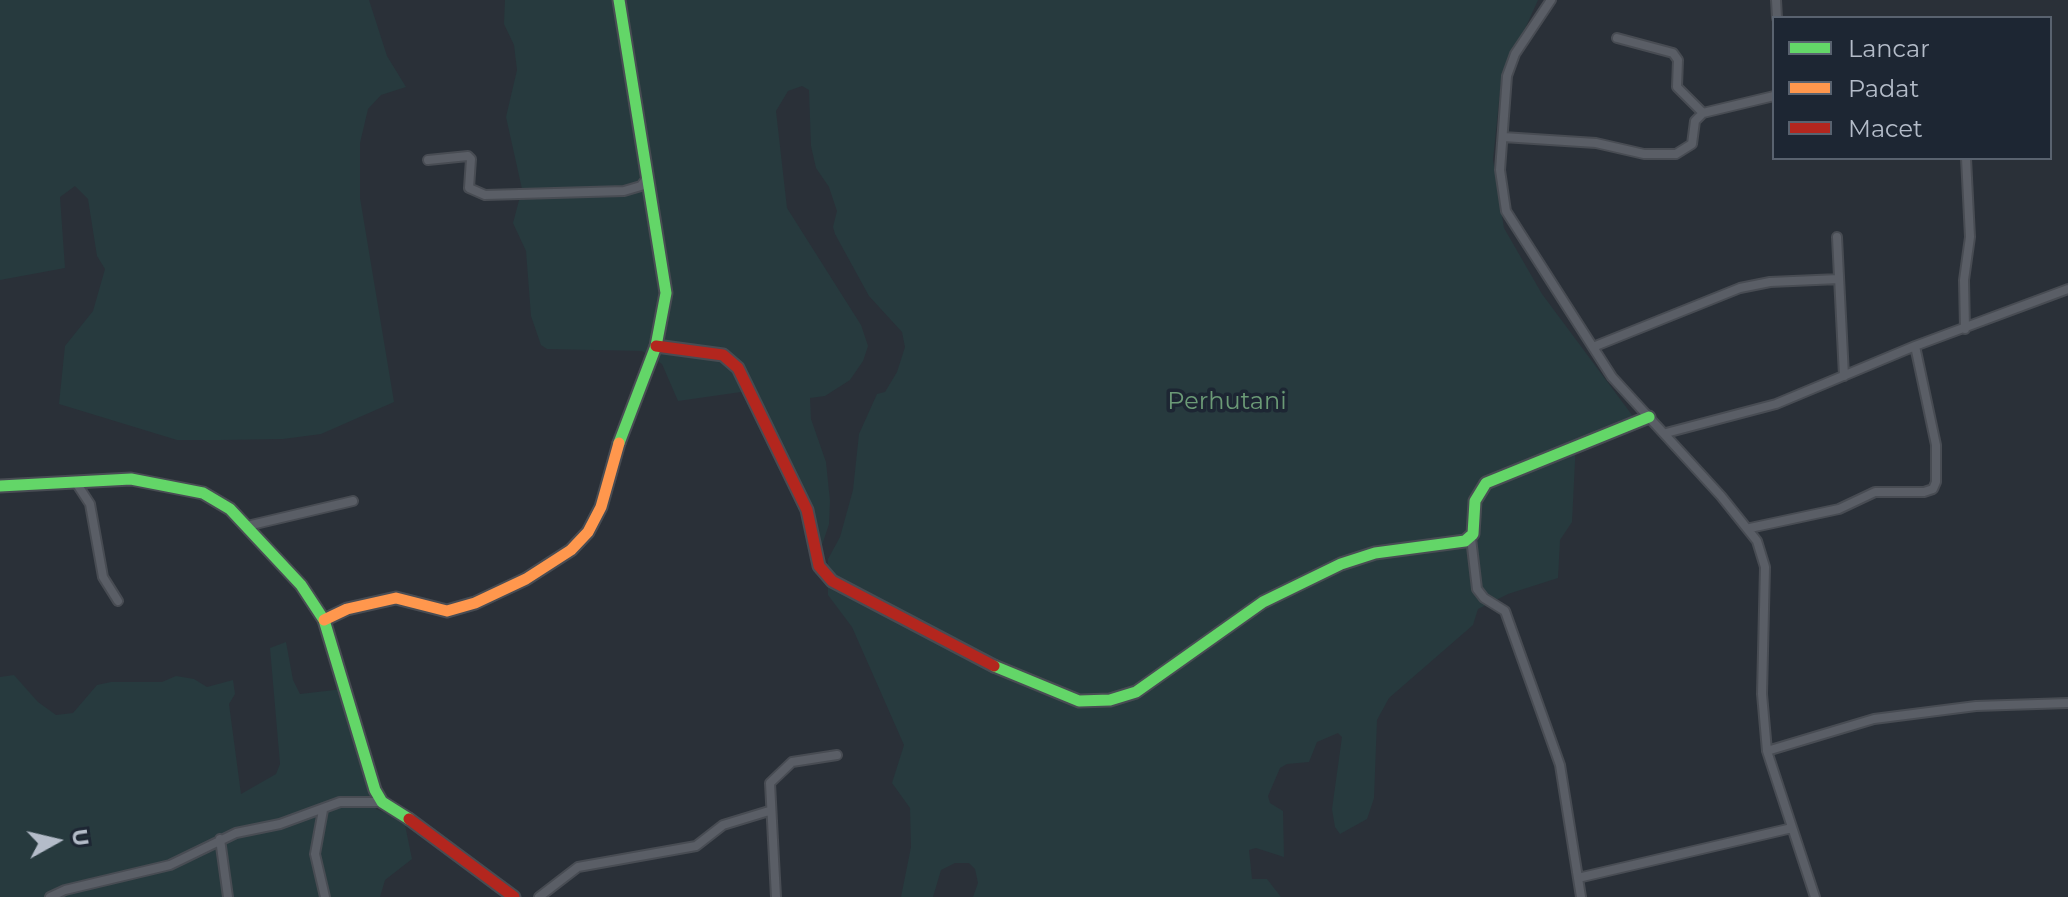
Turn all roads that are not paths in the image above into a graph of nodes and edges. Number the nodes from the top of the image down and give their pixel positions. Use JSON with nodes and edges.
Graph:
{"nodes":[{"id":1,"x":619,"y":0,"type":"edge"},
{"id":2,"x":1551,"y":0,"type":"edge"},
{"id":3,"x":1617,"y":38,"type":"dead end"},
{"id":4,"x":1772,"y":96,"type":"edge"},
{"id":5,"x":1703,"y":113,"type":"junction"},
{"id":6,"x":1503,"y":137,"type":"junction"},
{"id":7,"x":428,"y":160,"type":"dead end"},
{"id":8,"x":1966,"y":160,"type":"edge"},
{"id":9,"x":649,"y":176,"type":"junction"},
{"id":10,"x":1837,"y":237,"type":"dead end"},
{"id":11,"x":1839,"y":279,"type":"junction"},
{"id":12,"x":2068,"y":289,"type":"edge"},
{"id":13,"x":1965,"y":329,"type":"junction"},
{"id":14,"x":656,"y":346,"type":"junction"},
{"id":15,"x":1915,"y":346,"type":"junction"},
{"id":16,"x":1593,"y":347,"type":"junction"},
{"id":17,"x":1844,"y":376,"type":"junction"},
{"id":18,"x":1649,"y":417,"type":"junction"},
{"id":19,"x":1666,"y":433,"type":"junction"},
{"id":20,"x":74,"y":481,"type":"junction"},
{"id":21,"x":0,"y":486,"type":"edge"},
{"id":22,"x":353,"y":501,"type":"dead end"},
{"id":23,"x":247,"y":526,"type":"junction"},
{"id":24,"x":1750,"y":528,"type":"junction"},
{"id":25,"x":1471,"y":538,"type":"junction"},
{"id":26,"x":118,"y":601,"type":"dead end"},
{"id":27,"x":324,"y":620,"type":"junction"},
{"id":28,"x":2068,"y":703,"type":"edge"},
{"id":29,"x":1767,"y":751,"type":"junction"},
{"id":30,"x":837,"y":755,"type":"dead end"},
{"id":31,"x":375,"y":790,"type":"junction"},
{"id":32,"x":366,"y":801,"type":"junction"},
{"id":33,"x":382,"y":802,"type":"junction"},
{"id":34,"x":323,"y":810,"type":"junction"},
{"id":35,"x":769,"y":811,"type":"junction"},
{"id":36,"x":1792,"y":828,"type":"junction"},
{"id":37,"x":220,"y":839,"type":"junction"},
{"id":38,"x":1578,"y":878,"type":"junction"},
{"id":39,"x":50,"y":897,"type":"edge"},
{"id":40,"x":228,"y":897,"type":"edge"},
{"id":41,"x":325,"y":897,"type":"edge"},
{"id":42,"x":514,"y":897,"type":"edge"},
{"id":43,"x":539,"y":897,"type":"edge"},
{"id":44,"x":776,"y":897,"type":"edge"},
{"id":45,"x":1581,"y":897,"type":"edge"},
{"id":46,"x":1815,"y":897,"type":"edge"}],
"edges":[{"from":1,"to":9,"type":"street"},
{"from":2,"to":6,"type":"street"},
{"from":3,"to":5,"type":"street"},
{"from":4,"to":5,"type":"street"},
{"from":5,"to":6,"type":"street"},
{"from":6,"to":16,"type":"street"},
{"from":7,"to":9,"type":"street"},
{"from":8,"to":13,"type":"street"},
{"from":9,"to":14,"type":"street"},
{"from":10,"to":11,"type":"street"},
{"from":11,"to":16,"type":"street"},
{"from":11,"to":17,"type":"street"},
{"from":12,"to":13,"type":"street"},
{"from":13,"to":15,"type":"street"},
{"from":14,"to":25,"type":"street"},
{"from":14,"to":27,"type":"street"},
{"from":15,"to":17,"type":"street"},
{"from":15,"to":24,"type":"street"},
{"from":16,"to":18,"type":"street"},
{"from":17,"to":19,"type":"street"},
{"from":18,"to":19,"type":"street"},
{"from":18,"to":25,"type":"street"},
{"from":19,"to":24,"type":"street"},
{"from":20,"to":21,"type":"street"},
{"from":20,"to":23,"type":"street"},
{"from":20,"to":26,"type":"street"},
{"from":22,"to":23,"type":"street"},
{"from":23,"to":27,"type":"street"},
{"from":24,"to":29,"type":"street"},
{"from":25,"to":38,"type":"street"},
{"from":27,"to":31,"type":"street"},
{"from":28,"to":29,"type":"street"},
{"from":29,"to":36,"type":"street"},
{"from":30,"to":35,"type":"street"},
{"from":31,"to":32,"type":"street"},
{"from":31,"to":33,"type":"street"},
{"from":32,"to":33,"type":"street"},
{"from":32,"to":34,"type":"street"},
{"from":33,"to":42,"type":"street"},
{"from":34,"to":37,"type":"street"},
{"from":34,"to":41,"type":"street"},
{"from":35,"to":43,"type":"street"},
{"from":35,"to":44,"type":"street"},
{"from":36,"to":38,"type":"street"},
{"from":36,"to":46,"type":"street"},
{"from":37,"to":39,"type":"street"},
{"from":37,"to":40,"type":"street"},
{"from":38,"to":45,"type":"street"}]}
